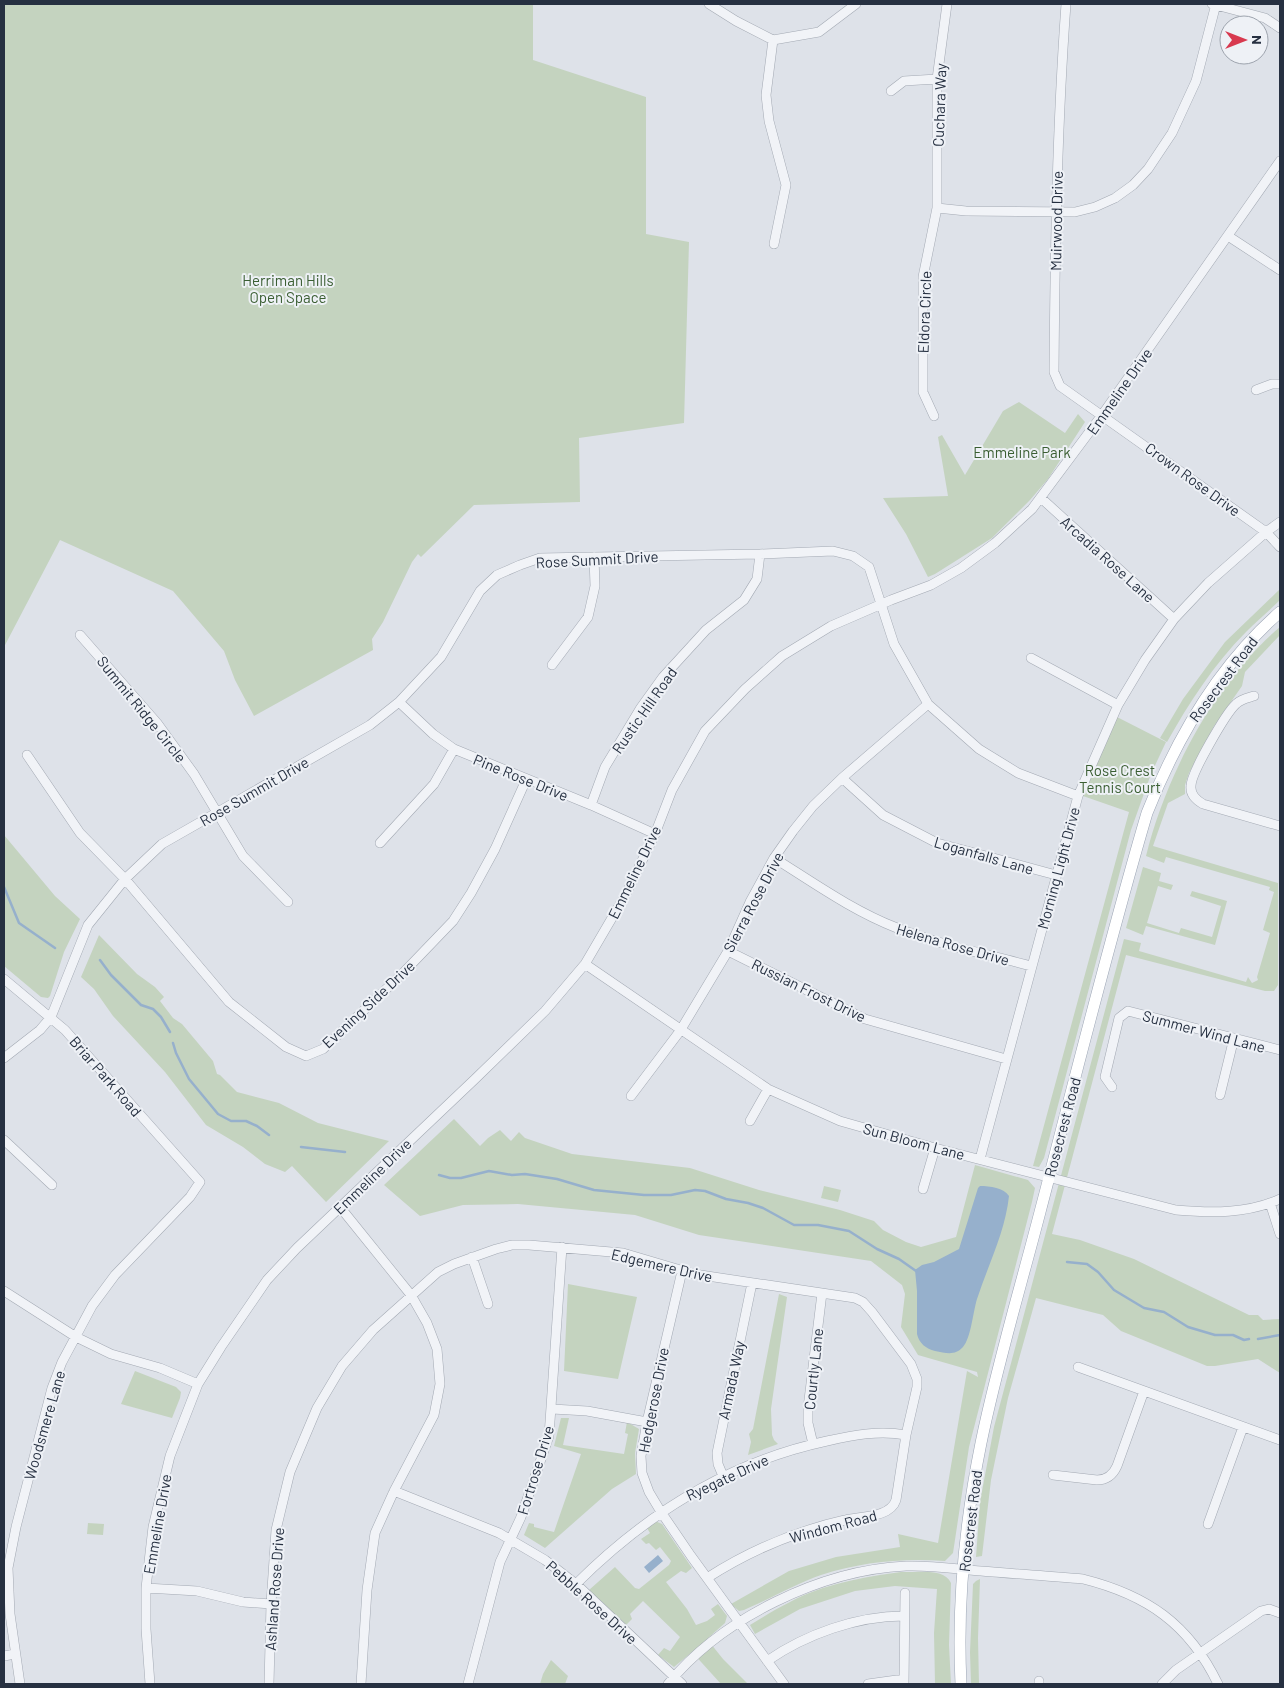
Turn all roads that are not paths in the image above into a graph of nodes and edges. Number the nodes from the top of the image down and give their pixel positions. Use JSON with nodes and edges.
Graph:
{"nodes":[{"id":1,"x":709,"y":4,"type":"edge"},
{"id":2,"x":856,"y":4,"type":"edge"},
{"id":3,"x":947,"y":4,"type":"edge"},
{"id":4,"x":1066,"y":4,"type":"edge"},
{"id":5,"x":1214,"y":4,"type":"edge"},
{"id":6,"x":1280,"y":28,"type":"edge"},
{"id":7,"x":773,"y":40,"type":"junction"},
{"id":8,"x":937,"y":79,"type":"junction"},
{"id":9,"x":891,"y":91,"type":"dead end"},
{"id":10,"x":1280,"y":161,"type":"edge"},
{"id":11,"x":937,"y":208,"type":"junction"},
{"id":12,"x":1055,"y":213,"type":"junction"},
{"id":13,"x":1228,"y":236,"type":"junction"},
{"id":14,"x":774,"y":244,"type":"dead end"},
{"id":15,"x":1280,"y":270,"type":"edge"},
{"id":16,"x":1280,"y":384,"type":"edge"},
{"id":17,"x":1256,"y":390,"type":"dead end"},
{"id":18,"x":1102,"y":415,"type":"junction"},
{"id":19,"x":934,"y":416,"type":"dead end"},
{"id":20,"x":1041,"y":498,"type":"junction"},
{"id":21,"x":1280,"y":522,"type":"edge"},
{"id":22,"x":1266,"y":532,"type":"junction"},
{"id":23,"x":1280,"y":547,"type":"edge"},
{"id":24,"x":760,"y":554,"type":"junction"},
{"id":25,"x":594,"y":557,"type":"junction"},
{"id":26,"x":882,"y":604,"type":"junction"},
{"id":27,"x":1280,"y":612,"type":"edge"},
{"id":28,"x":1174,"y":619,"type":"junction"},
{"id":29,"x":80,"y":635,"type":"dead end"},
{"id":30,"x":1031,"y":658,"type":"dead end"},
{"id":31,"x":552,"y":665,"type":"dead end"},
{"id":32,"x":1254,"y":696,"type":"dead end"},
{"id":33,"x":399,"y":702,"type":"junction"},
{"id":34,"x":928,"y":704,"type":"junction"},
{"id":35,"x":1118,"y":705,"type":"junction"},
{"id":36,"x":454,"y":749,"type":"junction"},
{"id":37,"x":27,"y":755,"type":"dead end"},
{"id":38,"x":842,"y":778,"type":"junction"},
{"id":39,"x":526,"y":780,"type":"junction"},
{"id":40,"x":1078,"y":796,"type":"junction"},
{"id":41,"x":591,"y":805,"type":"junction"},
{"id":42,"x":216,"y":812,"type":"junction"},
{"id":43,"x":1280,"y":826,"type":"edge"},
{"id":44,"x":655,"y":834,"type":"junction"},
{"id":45,"x":380,"y":843,"type":"dead end"},
{"id":46,"x":774,"y":858,"type":"junction"},
{"id":47,"x":1056,"y":875,"type":"junction"},
{"id":48,"x":125,"y":879,"type":"junction"},
{"id":49,"x":288,"y":902,"type":"dead end"},
{"id":50,"x":728,"y":951,"type":"junction"},
{"id":51,"x":585,"y":964,"type":"junction"},
{"id":52,"x":1031,"y":966,"type":"junction"},
{"id":53,"x":4,"y":979,"type":"edge"},
{"id":54,"x":51,"y":1017,"type":"junction"},
{"id":55,"x":680,"y":1030,"type":"junction"},
{"id":56,"x":1234,"y":1038,"type":"junction"},
{"id":57,"x":1280,"y":1050,"type":"edge"},
{"id":58,"x":4,"y":1058,"type":"edge"},
{"id":59,"x":1006,"y":1059,"type":"junction"},
{"id":60,"x":1112,"y":1087,"type":"dead end"},
{"id":61,"x":768,"y":1089,"type":"junction"},
{"id":62,"x":1220,"y":1095,"type":"dead end"},
{"id":63,"x":631,"y":1096,"type":"dead end"},
{"id":64,"x":750,"y":1121,"type":"dead end"},
{"id":65,"x":4,"y":1140,"type":"edge"},
{"id":66,"x":935,"y":1148,"type":"junction"},
{"id":67,"x":980,"y":1159,"type":"junction"},
{"id":68,"x":1049,"y":1178,"type":"junction"},
{"id":69,"x":200,"y":1182,"type":"joint"},
{"id":70,"x":52,"y":1185,"type":"dead end"},
{"id":71,"x":923,"y":1189,"type":"dead end"},
{"id":72,"x":1280,"y":1199,"type":"edge"},
{"id":73,"x":1270,"y":1203,"type":"junction"},
{"id":74,"x":340,"y":1207,"type":"junction"},
{"id":75,"x":1280,"y":1234,"type":"edge"},
{"id":76,"x":562,"y":1248,"type":"junction"},
{"id":77,"x":472,"y":1257,"type":"junction"},
{"id":78,"x":682,"y":1270,"type":"junction"},
{"id":79,"x":752,"y":1283,"type":"junction"},
{"id":80,"x":4,"y":1291,"type":"edge"},
{"id":81,"x":822,"y":1293,"type":"junction"},
{"id":82,"x":410,"y":1295,"type":"junction"},
{"id":83,"x":488,"y":1304,"type":"dead end"},
{"id":84,"x":76,"y":1337,"type":"junction"},
{"id":85,"x":1078,"y":1367,"type":"dead end"},
{"id":86,"x":916,"y":1376,"type":"joint"},
{"id":87,"x":198,"y":1384,"type":"junction"},
{"id":88,"x":1144,"y":1391,"type":"junction"},
{"id":89,"x":552,"y":1409,"type":"junction"},
{"id":90,"x":648,"y":1422,"type":"junction"},
{"id":91,"x":1243,"y":1427,"type":"junction"},
{"id":92,"x":906,"y":1435,"type":"junction"},
{"id":93,"x":1280,"y":1440,"type":"edge"},
{"id":94,"x":813,"y":1444,"type":"junction"},
{"id":95,"x":1053,"y":1475,"type":"dead end"},
{"id":96,"x":723,"y":1476,"type":"junction"},
{"id":97,"x":394,"y":1491,"type":"junction"},
{"id":98,"x":661,"y":1512,"type":"junction"},
{"id":99,"x":1208,"y":1524,"type":"dead end"},
{"id":100,"x":510,"y":1539,"type":"junction"},
{"id":101,"x":6,"y":1568,"type":"edge"},
{"id":102,"x":963,"y":1569,"type":"junction"},
{"id":103,"x":707,"y":1578,"type":"junction"},
{"id":104,"x":576,"y":1584,"type":"junction"},
{"id":105,"x":146,"y":1588,"type":"junction"},
{"id":106,"x":905,"y":1593,"type":"dead end"},
{"id":107,"x":271,"y":1604,"type":"junction"},
{"id":108,"x":1280,"y":1613,"type":"edge"},
{"id":109,"x":904,"y":1616,"type":"junction"},
{"id":110,"x":739,"y":1622,"type":"junction"},
{"id":111,"x":1200,"y":1653,"type":"junction"},
{"id":112,"x":15,"y":1654,"type":"junction"},
{"id":113,"x":4,"y":1656,"type":"edge"},
{"id":114,"x":767,"y":1661,"type":"junction"},
{"id":115,"x":674,"y":1677,"type":"junction"},
{"id":116,"x":904,"y":1681,"type":"edge"},
{"id":117,"x":20,"y":1684,"type":"edge"},
{"id":118,"x":150,"y":1684,"type":"edge"},
{"id":119,"x":270,"y":1684,"type":"edge"},
{"id":120,"x":361,"y":1684,"type":"edge"},
{"id":121,"x":468,"y":1684,"type":"edge"},
{"id":122,"x":668,"y":1684,"type":"edge"},
{"id":123,"x":682,"y":1684,"type":"edge"},
{"id":124,"x":784,"y":1684,"type":"edge"},
{"id":125,"x":868,"y":1684,"type":"edge"},
{"id":126,"x":961,"y":1684,"type":"edge"},
{"id":127,"x":1162,"y":1684,"type":"edge"},
{"id":128,"x":1218,"y":1684,"type":"edge"}],
"edges":[{"from":1,"to":7,"type":"street"},
{"from":2,"to":7,"type":"street"},
{"from":3,"to":8,"type":"street","name":"Cuchara Way"},
{"from":4,"to":12,"type":"street","name":"Muirwood Drive"},
{"from":5,"to":6,"type":"street"},
{"from":5,"to":12,"type":"street"},
{"from":7,"to":14,"type":"street"},
{"from":8,"to":9,"type":"street"},
{"from":8,"to":11,"type":"street","name":"Cuchara Way"},
{"from":10,"to":13,"type":"street","name":"Emmeline Drive"},
{"from":11,"to":12,"type":"street"},
{"from":11,"to":19,"type":"street","name":"Eldora Circle"},
{"from":12,"to":18,"type":"street","name":"Muirwood Drive"},
{"from":13,"to":15,"type":"street"},
{"from":13,"to":18,"type":"street","name":"Emmeline Drive"},
{"from":16,"to":17,"type":"street"},
{"from":18,"to":20,"type":"street","name":"Emmeline Drive"},
{"from":18,"to":22,"type":"street","name":"Crown Rose Drive"},
{"from":20,"to":26,"type":"street","name":"Emmeline Drive"},
{"from":20,"to":28,"type":"street","name":"Arcadia Rose Lane"},
{"from":21,"to":22,"type":"street","name":"Morning Light Drive"},
{"from":22,"to":23,"type":"street","name":"Crown Rose Drive"},
{"from":22,"to":28,"type":"street","name":"Morning Light Drive"},
{"from":24,"to":25,"type":"street","name":"Rose Summit Drive"},
{"from":24,"to":26,"type":"street","name":"Rose Summit Drive"},
{"from":24,"to":41,"type":"street","name":"Rustic Hill Road"},
{"from":25,"to":31,"type":"street"},
{"from":25,"to":33,"type":"street","name":"Rose Summit Drive"},
{"from":26,"to":34,"type":"street","name":"Rose Summit Drive"},
{"from":26,"to":44,"type":"street","name":"Emmeline Drive"},
{"from":27,"to":68,"type":"main road","name":"Rosecrest Road"},
{"from":28,"to":35,"type":"street","name":"Morning Light Drive"},
{"from":29,"to":42,"type":"street","name":"Summit Ridge Circle"},
{"from":30,"to":35,"type":"street"},
{"from":32,"to":43,"type":"street"},
{"from":33,"to":36,"type":"street","name":"Pine Rose Drive"},
{"from":33,"to":42,"type":"street","name":"Rose Summit Drive"},
{"from":34,"to":38,"type":"street","name":"Sierra Rose Drive"},
{"from":34,"to":40,"type":"street","name":"Rose Summit Drive"},
{"from":35,"to":40,"type":"street","name":"Morning Light Drive"},
{"from":36,"to":39,"type":"street","name":"Pine Rose Drive"},
{"from":36,"to":45,"type":"street"},
{"from":37,"to":48,"type":"street","name":"Evening Side Drive"},
{"from":38,"to":46,"type":"street","name":"Sierra Rose Drive"},
{"from":38,"to":47,"type":"street","name":"Loganfalls Lane"},
{"from":39,"to":41,"type":"street","name":"Pine Rose Drive"},
{"from":39,"to":48,"type":"street","name":"Evening Side Drive"},
{"from":40,"to":47,"type":"street","name":"Morning Light Drive"},
{"from":41,"to":44,"type":"street","name":"Pine Rose Drive"},
{"from":42,"to":48,"type":"street","name":"Rose Summit Drive"},
{"from":42,"to":49,"type":"street","name":"Summit Ridge Circle"},
{"from":44,"to":51,"type":"street","name":"Emmeline Drive"},
{"from":46,"to":50,"type":"street","name":"Sierra Rose Drive"},
{"from":46,"to":52,"type":"street","name":"Helena Rose Drive"},
{"from":47,"to":52,"type":"street","name":"Morning Light Drive"},
{"from":48,"to":54,"type":"street","name":"Rose Summit Drive"},
{"from":50,"to":55,"type":"street","name":"Sierra Rose Drive"},
{"from":50,"to":59,"type":"street","name":"Russian Frost Drive"},
{"from":51,"to":55,"type":"street","name":"Sun Bloom Lane"},
{"from":51,"to":74,"type":"street","name":"Emmeline Drive"},
{"from":52,"to":59,"type":"street","name":"Morning Light Drive"},
{"from":53,"to":54,"type":"street","name":"Briar Park Road"},
{"from":54,"to":58,"type":"street","name":"Rose Summit Drive"},
{"from":54,"to":69,"type":"street","name":"Briar Park Road"},
{"from":55,"to":61,"type":"street","name":"Sun Bloom Lane"},
{"from":55,"to":63,"type":"street","name":"Sierra Rose Drive"},
{"from":56,"to":57,"type":"street","name":"Summer Wind Lane"},
{"from":56,"to":60,"type":"street","name":"Summer Wind Lane"},
{"from":56,"to":62,"type":"street"},
{"from":59,"to":67,"type":"street","name":"Morning Light Drive"},
{"from":61,"to":64,"type":"street"},
{"from":61,"to":66,"type":"street","name":"Sun Bloom Lane"},
{"from":65,"to":70,"type":"street"},
{"from":66,"to":67,"type":"street","name":"Sun Bloom Lane"},
{"from":66,"to":71,"type":"street"},
{"from":67,"to":68,"type":"street","name":"Sun Bloom Lane"},
{"from":68,"to":73,"type":"street","name":"Sun Bloom Lane"},
{"from":68,"to":102,"type":"main road","name":"Rosecrest Road"},
{"from":69,"to":84,"type":"street","name":"Woodsmere Lane"},
{"from":72,"to":73,"type":"street","name":"Sun Bloom Lane"},
{"from":73,"to":75,"type":"street"},
{"from":74,"to":82,"type":"street"},
{"from":74,"to":87,"type":"street","name":"Emmeline Drive"},
{"from":76,"to":77,"type":"street","name":"Edgemere Drive"},
{"from":76,"to":78,"type":"street","name":"Edgemere Drive"},
{"from":76,"to":89,"type":"street","name":"Fortrose Drive"},
{"from":77,"to":82,"type":"street","name":"Edgemere Drive"},
{"from":77,"to":83,"type":"street"},
{"from":78,"to":79,"type":"street","name":"Edgemere Drive"},
{"from":78,"to":90,"type":"street","name":"Hedgerose Drive"},
{"from":79,"to":81,"type":"street","name":"Edgemere Drive"},
{"from":79,"to":96,"type":"street","name":"Armada Way"},
{"from":80,"to":84,"type":"street"},
{"from":81,"to":86,"type":"street","name":"Edgemere Drive"},
{"from":81,"to":94,"type":"street","name":"Courtly Lane"},
{"from":82,"to":97,"type":"street"},
{"from":82,"to":107,"type":"street","name":"Ashland Rose Drive"},
{"from":84,"to":87,"type":"street"},
{"from":84,"to":101,"type":"street","name":"Woodsmere Lane"},
{"from":85,"to":88,"type":"street"},
{"from":86,"to":92,"type":"street","name":"Windom Road"},
{"from":87,"to":105,"type":"street","name":"Emmeline Drive"},
{"from":88,"to":91,"type":"street"},
{"from":88,"to":95,"type":"street"},
{"from":89,"to":90,"type":"street"},
{"from":89,"to":100,"type":"street","name":"Fortrose Drive"},
{"from":90,"to":98,"type":"street","name":"Hedgerose Drive"},
{"from":91,"to":93,"type":"street"},
{"from":91,"to":99,"type":"street"},
{"from":92,"to":94,"type":"street","name":"Ryegate Drive"},
{"from":92,"to":103,"type":"street","name":"Windom Road"},
{"from":94,"to":96,"type":"street","name":"Ryegate Drive"},
{"from":96,"to":98,"type":"street","name":"Ryegate Drive"},
{"from":97,"to":100,"type":"street","name":"Pebble Rose Drive"},
{"from":97,"to":120,"type":"street"},
{"from":98,"to":103,"type":"street","name":"Hedgerose Drive"},
{"from":98,"to":104,"type":"street","name":"Ryegate Drive"},
{"from":100,"to":104,"type":"street","name":"Pebble Rose Drive"},
{"from":100,"to":121,"type":"street","name":"Fortrose Drive"},
{"from":101,"to":112,"type":"street","name":"Woodsmere Lane"},
{"from":102,"to":110,"type":"street"},
{"from":102,"to":111,"type":"street"},
{"from":102,"to":126,"type":"main road","name":"Rosecrest Road"},
{"from":103,"to":110,"type":"street","name":"Hedgerose Drive"},
{"from":104,"to":115,"type":"street","name":"Pebble Rose Drive"},
{"from":105,"to":107,"type":"street"},
{"from":105,"to":118,"type":"street","name":"Emmeline Drive"},
{"from":106,"to":109,"type":"street"},
{"from":107,"to":119,"type":"street","name":"Ashland Rose Drive"},
{"from":108,"to":111,"type":"street"},
{"from":109,"to":114,"type":"street"},
{"from":109,"to":116,"type":"street"},
{"from":110,"to":114,"type":"street","name":"Hedgerose Drive"},
{"from":110,"to":115,"type":"street"},
{"from":111,"to":127,"type":"street"},
{"from":111,"to":128,"type":"street"},
{"from":112,"to":113,"type":"street"},
{"from":112,"to":117,"type":"street","name":"Woodsmere Lane"},
{"from":114,"to":124,"type":"street","name":"Hedgerose Drive"},
{"from":115,"to":122,"type":"street"},
{"from":115,"to":123,"type":"street","name":"Pebble Rose Drive"},
{"from":116,"to":125,"type":"street"}]}
